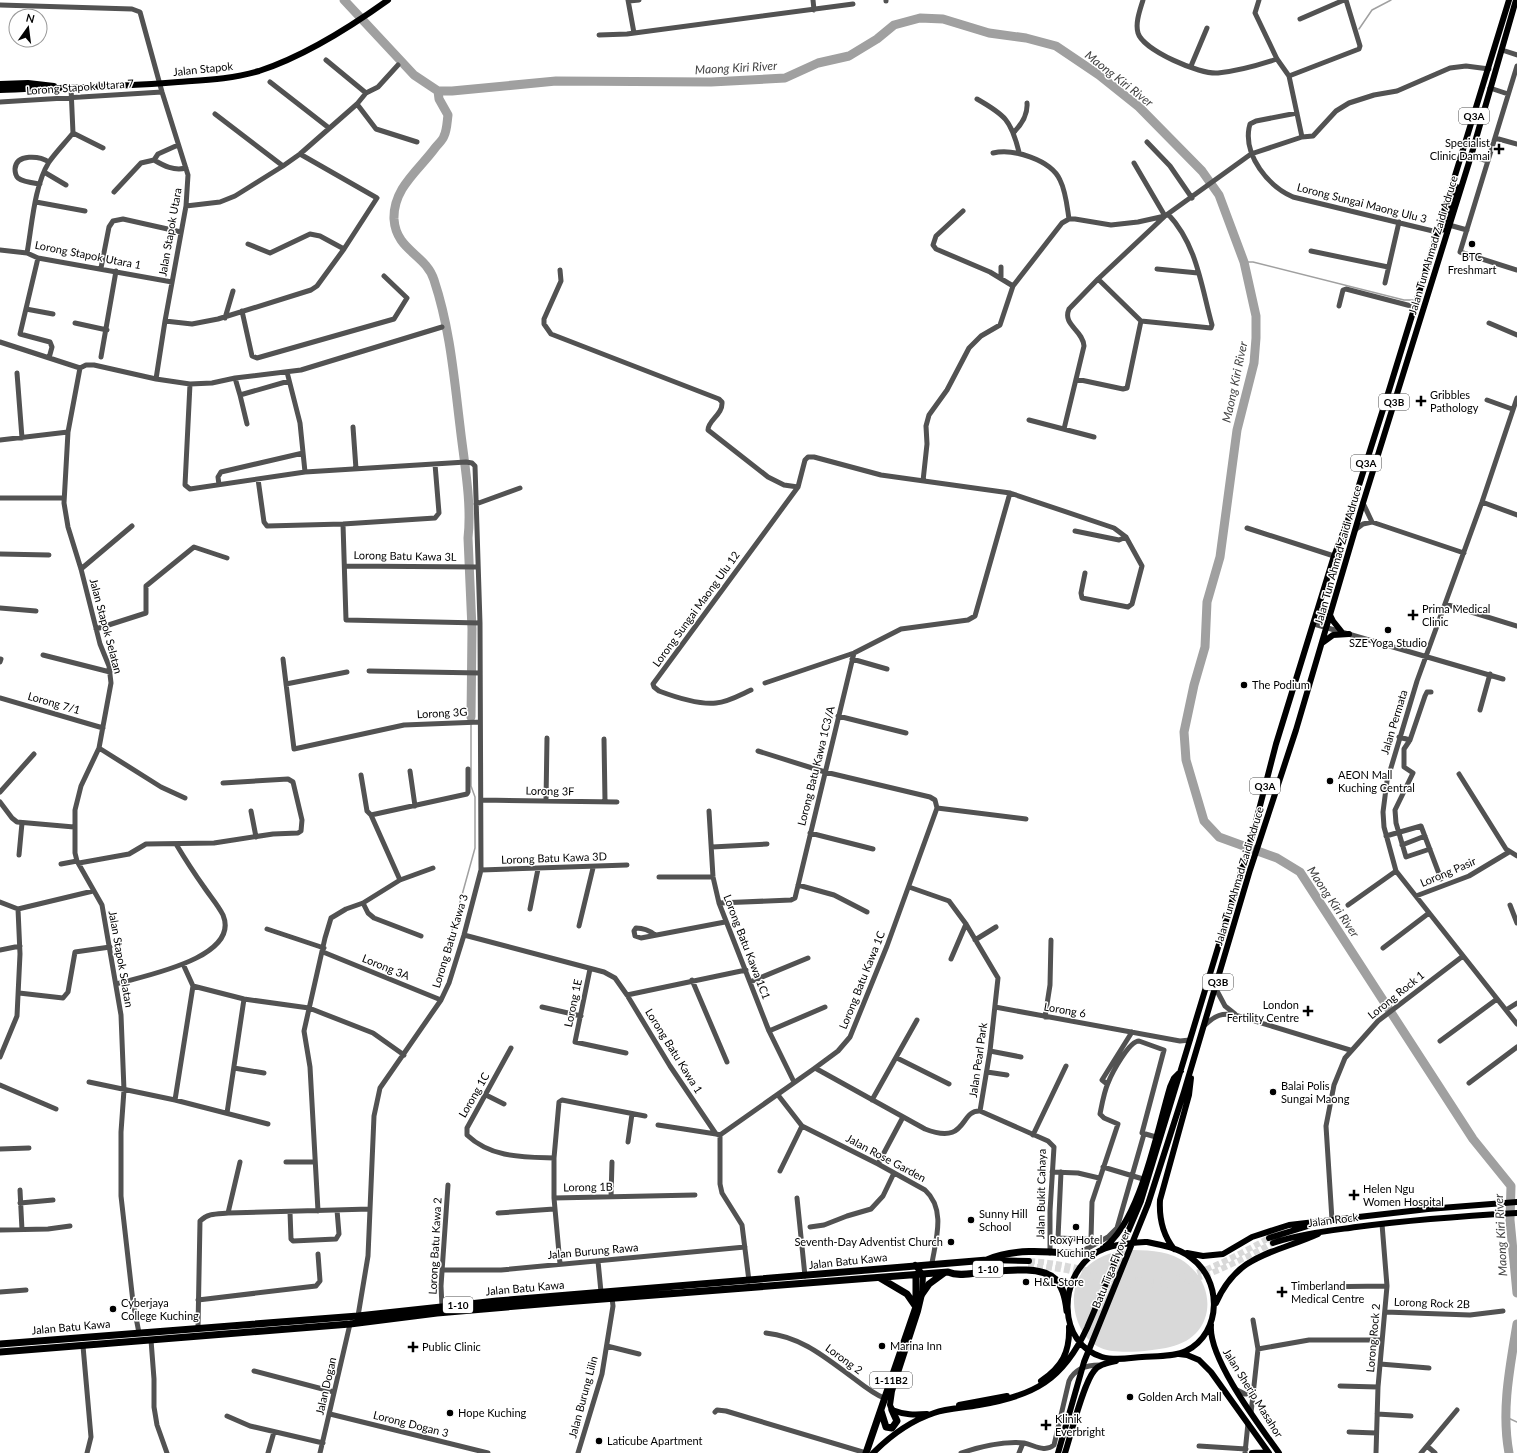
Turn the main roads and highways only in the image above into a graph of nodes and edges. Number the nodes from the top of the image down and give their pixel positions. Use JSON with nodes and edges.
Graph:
{"nodes":[{"id":1,"x":388,"y":0,"type":"edge"},
{"id":2,"x":1509,"y":0,"type":"edge"},
{"id":3,"x":1516,"y":0,"type":"edge"},
{"id":4,"x":0,"y":84,"type":"edge"},
{"id":5,"x":56,"y":87,"type":"junction"},
{"id":6,"x":0,"y":90,"type":"edge"},
{"id":7,"x":1470,"y":156,"type":"junction"},
{"id":8,"x":1437,"y":232,"type":"junction"},
{"id":9,"x":1330,"y":615,"type":"junction"},
{"id":10,"x":1341,"y":631,"type":"road end"},
{"id":11,"x":1349,"y":634,"type":"road end"},
{"id":12,"x":1322,"y":643,"type":"junction"},
{"id":13,"x":1181,"y":1071,"type":"junction"},
{"id":14,"x":1190,"y":1072,"type":"junction"},
{"id":15,"x":1176,"y":1089,"type":"joint"},
{"id":16,"x":1184,"y":1092,"type":"joint"},
{"id":17,"x":1517,"y":1202,"type":"edge"},
{"id":18,"x":1517,"y":1213,"type":"edge"},
{"id":19,"x":1332,"y":1220,"type":"junction"},
{"id":20,"x":1323,"y":1232,"type":"junction"},
{"id":21,"x":1176,"y":1250,"type":"junction"},
{"id":22,"x":1095,"y":1254,"type":"junction"},
{"id":23,"x":987,"y":1260,"type":"junction"},
{"id":24,"x":919,"y":1270,"type":"junction"},
{"id":25,"x":948,"y":1272,"type":"junction"},
{"id":26,"x":880,"y":1278,"type":"junction"},
{"id":27,"x":922,"y":1294,"type":"junction"},
{"id":28,"x":916,"y":1307,"type":"junction"},
{"id":29,"x":1214,"y":1309,"type":"junction"},
{"id":30,"x":1067,"y":1311,"type":"junction"},
{"id":31,"x":1211,"y":1319,"type":"junction"},
{"id":32,"x":1069,"y":1322,"type":"junction"},
{"id":33,"x":0,"y":1344,"type":"edge"},
{"id":34,"x":0,"y":1352,"type":"edge"},
{"id":35,"x":1176,"y":1354,"type":"junction"},
{"id":36,"x":1125,"y":1359,"type":"junction"},
{"id":37,"x":953,"y":1409,"type":"junction"},
{"id":38,"x":892,"y":1410,"type":"junction"},
{"id":39,"x":881,"y":1411,"type":"junction"},
{"id":40,"x":933,"y":1413,"type":"junction"},
{"id":41,"x":1268,"y":1452,"type":"edge"},
{"id":42,"x":866,"y":1453,"type":"edge"},
{"id":43,"x":873,"y":1453,"type":"edge"},
{"id":44,"x":1058,"y":1453,"type":"edge"},
{"id":45,"x":1065,"y":1453,"type":"edge"},
{"id":46,"x":1252,"y":1453,"type":"edge"},
{"id":47,"x":1279,"y":1453,"type":"edge"}],
"edges":[{"from":1,"to":5,"type":"main road","name":"Jalan Stapok"},
{"from":2,"to":8,"type":"main road","name":"Jalan Tun Ahmad Zaidi Adruce","number":"Q3A"},
{"from":3,"to":7,"type":"main road","name":"Jalan Tun Ahmad Zaidi Adruce","number":"Q3B"},
{"from":4,"to":5,"type":"main road"},
{"from":5,"to":6,"type":"main road","name":"Jalan Stapok"},
{"from":7,"to":8,"type":"main road"},
{"from":7,"to":9,"type":"main road","name":"Jalan Tun Ahmad Zaidi Adruce","number":"Q3B"},
{"from":8,"to":13,"type":"main road","name":"Jalan Tun Ahmad Zaidi Adruce","number":"Q3A"},
{"from":9,"to":10,"type":"main road"},
{"from":9,"to":12,"type":"main road","name":"Jalan Tun Ahmad Zaidi Adruce","number":"Q3B"},
{"from":11,"to":12,"type":"main road"},
{"from":12,"to":14,"type":"main road","name":"Jalan Tun Ahmad Zaidi Adruce","number":"Q3B"},
{"from":13,"to":15,"type":"main road","name":"Jalan Tun Ahmad Zaidi Adruce","number":"Q3A"},
{"from":13,"to":22,"type":"main road"},
{"from":14,"to":16,"type":"main road","name":"Jalan Tun Ahmad Zaidi Adruce","number":"Q3B"},
{"from":14,"to":21,"type":"main road"},
{"from":15,"to":37,"type":"main road","name":"Batu Tiga Flyover"},
{"from":16,"to":44,"type":"main road","name":"Batu Tiga Flyover"},
{"from":17,"to":19,"type":"main road","name":"Jalan Rock"},
{"from":18,"to":20,"type":"main road","name":"Jalan Rock"},
{"from":19,"to":20,"type":"main road","name":"Jalan Rock"},
{"from":19,"to":21,"type":"main road","name":"Jalan Rock"},
{"from":20,"to":29,"type":"main road"},
{"from":21,"to":22,"type":"main road"},
{"from":21,"to":29,"type":"main road"},
{"from":22,"to":23,"type":"highway"},
{"from":22,"to":30,"type":"main road"},
{"from":23,"to":24,"type":"highway","name":"Jalan Batu Kawa","number":"1-10"},
{"from":23,"to":25,"type":"main road","name":"Jalan Batu Kawa","number":"1-10"},
{"from":24,"to":25,"type":"highway","name":"Jalan Batu Kawa","number":"1-10"},
{"from":24,"to":26,"type":"highway","name":"Jalan Batu Kawa","number":"1-10"},
{"from":24,"to":27,"type":"main road"},
{"from":24,"to":28,"type":"highway","number":"1-11B2"},
{"from":24,"to":33,"type":"highway","name":"Jalan Batu Kawa","number":"1-10"},
{"from":25,"to":27,"type":"highway"},
{"from":25,"to":30,"type":"highway"},
{"from":26,"to":28,"type":"highway"},
{"from":26,"to":34,"type":"highway","name":"Jalan Batu Kawa","number":"1-10"},
{"from":27,"to":38,"type":"main road"},
{"from":28,"to":39,"type":"highway","number":"1-11B2"},
{"from":29,"to":31,"type":"main road"},
{"from":30,"to":32,"type":"main road"},
{"from":31,"to":35,"type":"main road"},
{"from":31,"to":47,"type":"main road","name":"Jalan Sherip Masahor"},
{"from":32,"to":36,"type":"main road"},
{"from":32,"to":37,"type":"main road"},
{"from":35,"to":36,"type":"main road"},
{"from":35,"to":41,"type":"main road","name":"Jalan Sherip Masahor"},
{"from":36,"to":45,"type":"main road"},
{"from":37,"to":40,"type":"main road"},
{"from":38,"to":39,"type":"highway"},
{"from":38,"to":40,"type":"main road"},
{"from":39,"to":42,"type":"highway","number":"1-11B2"},
{"from":40,"to":43,"type":"main road"},
{"from":41,"to":46,"type":"main road"}]}
